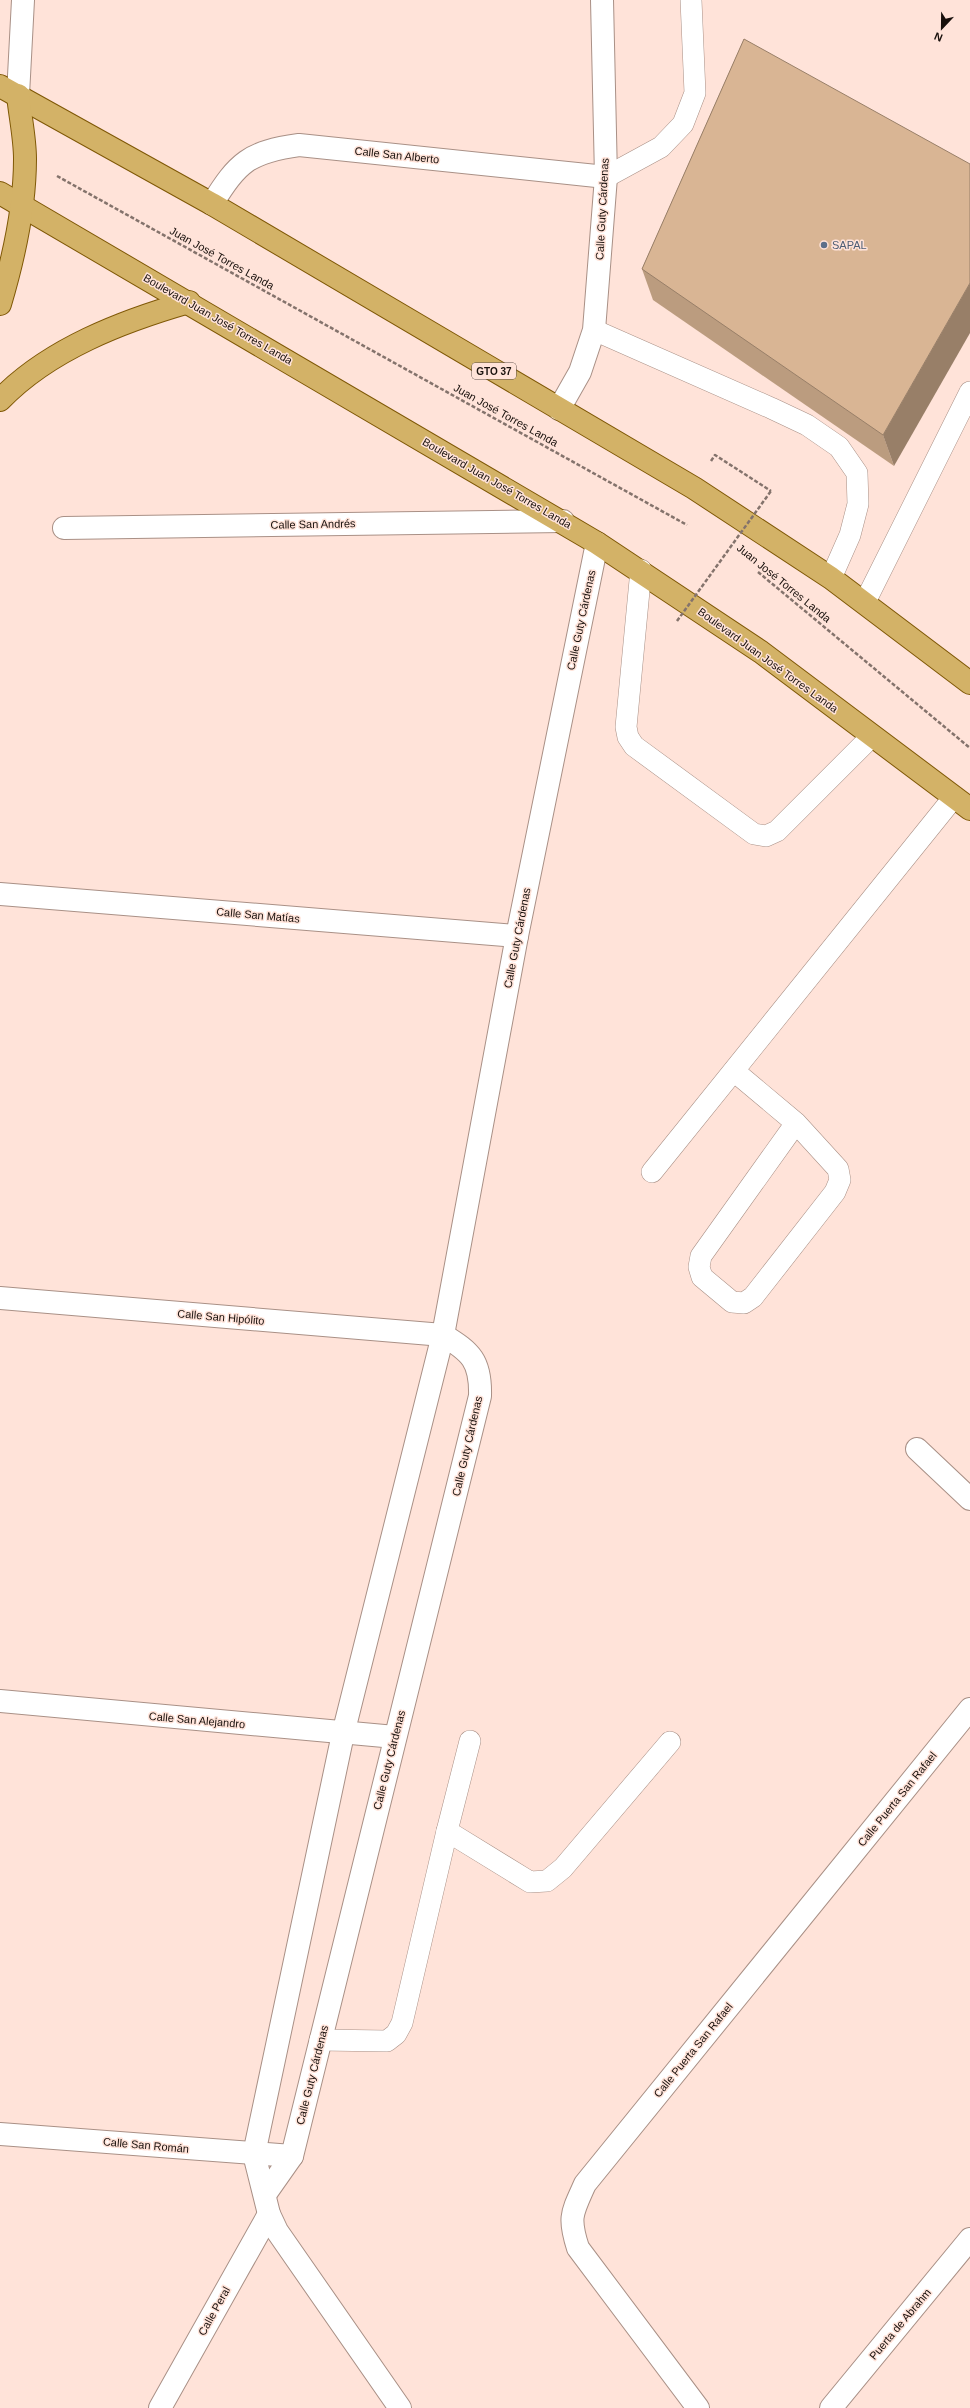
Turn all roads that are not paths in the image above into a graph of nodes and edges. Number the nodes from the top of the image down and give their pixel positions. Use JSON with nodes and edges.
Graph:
{"nodes":[{"id":1,"x":23,"y":0,"type":"edge"},
{"id":2,"x":602,"y":0,"type":"edge"},
{"id":3,"x":691,"y":0,"type":"edge"},
{"id":4,"x":9,"y":90,"type":"edge"},
{"id":5,"x":606,"y":177,"type":"junction"},
{"id":6,"x":0,"y":193,"type":"edge"},
{"id":7,"x":22,"y":204,"type":"junction"},
{"id":8,"x":212,"y":204,"type":"junction"},
{"id":9,"x":189,"y":302,"type":"junction"},
{"id":10,"x":0,"y":304,"type":"edge"},
{"id":11,"x":594,"y":330,"type":"junction"},
{"id":12,"x":970,"y":392,"type":"edge"},
{"id":13,"x":0,"y":400,"type":"edge"},
{"id":14,"x":559,"y":409,"type":"junction"},
{"id":15,"x":563,"y":521,"type":"junction"},
{"id":16,"x":64,"y":528,"type":"dead end"},
{"id":17,"x":597,"y":543,"type":"junction"},
{"id":18,"x":640,"y":570,"type":"junction"},
{"id":19,"x":831,"y":578,"type":"junction"},
{"id":20,"x":865,"y":602,"type":"junction"},
{"id":21,"x":970,"y":683,"type":"edge"},
{"id":22,"x":872,"y":736,"type":"junction"},
{"id":23,"x":962,"y":803,"type":"edge"},
{"id":24,"x":0,"y":894,"type":"edge"},
{"id":25,"x":517,"y":936,"type":"junction"},
{"id":26,"x":734,"y":1071,"type":"junction"},
{"id":27,"x":796,"y":1123,"type":"junction"},
{"id":28,"x":652,"y":1172,"type":"dead end"},
{"id":29,"x":0,"y":1298,"type":"edge"},
{"id":30,"x":443,"y":1335,"type":"junction"},
{"id":31,"x":917,"y":1448,"type":"dead end"},
{"id":32,"x":970,"y":1499,"type":"edge"},
{"id":33,"x":0,"y":1701,"type":"edge"},
{"id":34,"x":970,"y":1709,"type":"edge"},
{"id":35,"x":343,"y":1734,"type":"junction"},
{"id":36,"x":395,"y":1737,"type":"junction"},
{"id":37,"x":470,"y":1741,"type":"dead end"},
{"id":38,"x":670,"y":1742,"type":"dead end"},
{"id":39,"x":447,"y":1831,"type":"junction"},
{"id":40,"x":320,"y":2040,"type":"junction"},
{"id":41,"x":0,"y":2134,"type":"edge"},
{"id":42,"x":254,"y":2154,"type":"junction"},
{"id":43,"x":292,"y":2156,"type":"junction"},
{"id":44,"x":267,"y":2203,"type":"junction"},
{"id":45,"x":970,"y":2240,"type":"edge"},
{"id":46,"x":160,"y":2408,"type":"edge"},
{"id":47,"x":400,"y":2408,"type":"edge"},
{"id":48,"x":698,"y":2408,"type":"edge"},
{"id":49,"x":831,"y":2408,"type":"edge"}],
"edges":[{"from":1,"to":4,"type":"street"},
{"from":2,"to":5,"type":"street","name":"Calle Guty Cárdenas"},
{"from":3,"to":5,"type":"lane"},
{"from":4,"to":7,"type":"main road"},
{"from":4,"to":8,"type":"main road","number":"GTO 37"},
{"from":5,"to":8,"type":"street","name":"Calle San Alberto"},
{"from":5,"to":11,"type":"street","name":"Calle Guty Cárdenas"},
{"from":6,"to":7,"type":"main road","name":"Boulevard Juan José Torres Landa"},
{"from":7,"to":9,"type":"main road","name":"Boulevard Juan José Torres Landa"},
{"from":7,"to":10,"type":"main road"},
{"from":8,"to":14,"type":"main road","number":"GTO 37"},
{"from":9,"to":13,"type":"main road"},
{"from":9,"to":15,"type":"main road","name":"Boulevard Juan José Torres Landa"},
{"from":11,"to":14,"type":"street","name":"Calle Guty Cárdenas"},
{"from":11,"to":19,"type":"lane"},
{"from":12,"to":20,"type":"lane"},
{"from":14,"to":19,"type":"main road","number":"GTO 37"},
{"from":15,"to":16,"type":"street","name":"Calle San Andrés"},
{"from":15,"to":17,"type":"main road","name":"Boulevard Juan José Torres Landa"},
{"from":17,"to":18,"type":"main road","name":"Boulevard Juan José Torres Landa"},
{"from":17,"to":25,"type":"street","name":"Calle Guty Cárdenas"},
{"from":18,"to":22,"type":"main road","name":"Boulevard Juan José Torres Landa"},
{"from":18,"to":22,"type":"lane"},
{"from":19,"to":20,"type":"main road","number":"GTO 37"},
{"from":20,"to":21,"type":"main road","number":"GTO 37"},
{"from":22,"to":23,"type":"main road","name":"Boulevard Juan José Torres Landa"},
{"from":23,"to":26,"type":"lane"},
{"from":24,"to":25,"type":"street","name":"Calle San Matías"},
{"from":25,"to":30,"type":"street","name":"Calle Guty Cárdenas"},
{"from":26,"to":27,"type":"lane"},
{"from":26,"to":28,"type":"lane"},
{"from":27,"to":27,"type":"lane"},
{"from":29,"to":30,"type":"street","name":"Calle San Hipólito"},
{"from":30,"to":35,"type":"street","name":"Calle Guty Cárdenas"},
{"from":30,"to":36,"type":"street","name":"Calle Guty Cárdenas"},
{"from":31,"to":32,"type":"street"},
{"from":33,"to":35,"type":"street","name":"Calle San Alejandro"},
{"from":34,"to":48,"type":"street","name":"Calle Puerta San Rafael"},
{"from":35,"to":36,"type":"street","name":"Calle San Alejandro"},
{"from":35,"to":42,"type":"street","name":"Calle Guty Cárdenas"},
{"from":36,"to":40,"type":"street","name":"Calle Guty Cárdenas"},
{"from":37,"to":39,"type":"lane"},
{"from":38,"to":39,"type":"lane"},
{"from":39,"to":40,"type":"lane"},
{"from":40,"to":43,"type":"street","name":"Calle Guty Cárdenas"},
{"from":41,"to":42,"type":"street","name":"Calle San Román"},
{"from":42,"to":43,"type":"street","name":"Calle San Román"},
{"from":42,"to":44,"type":"street","name":"Calle Guty Cárdenas"},
{"from":43,"to":44,"type":"street","name":"Calle Guty Cárdenas"},
{"from":44,"to":46,"type":"street","name":"Calle Peral"},
{"from":44,"to":47,"type":"street","name":"Calle Guty Cárdenas"},
{"from":45,"to":49,"type":"street","name":"Puerta de Abrahm"}]}
